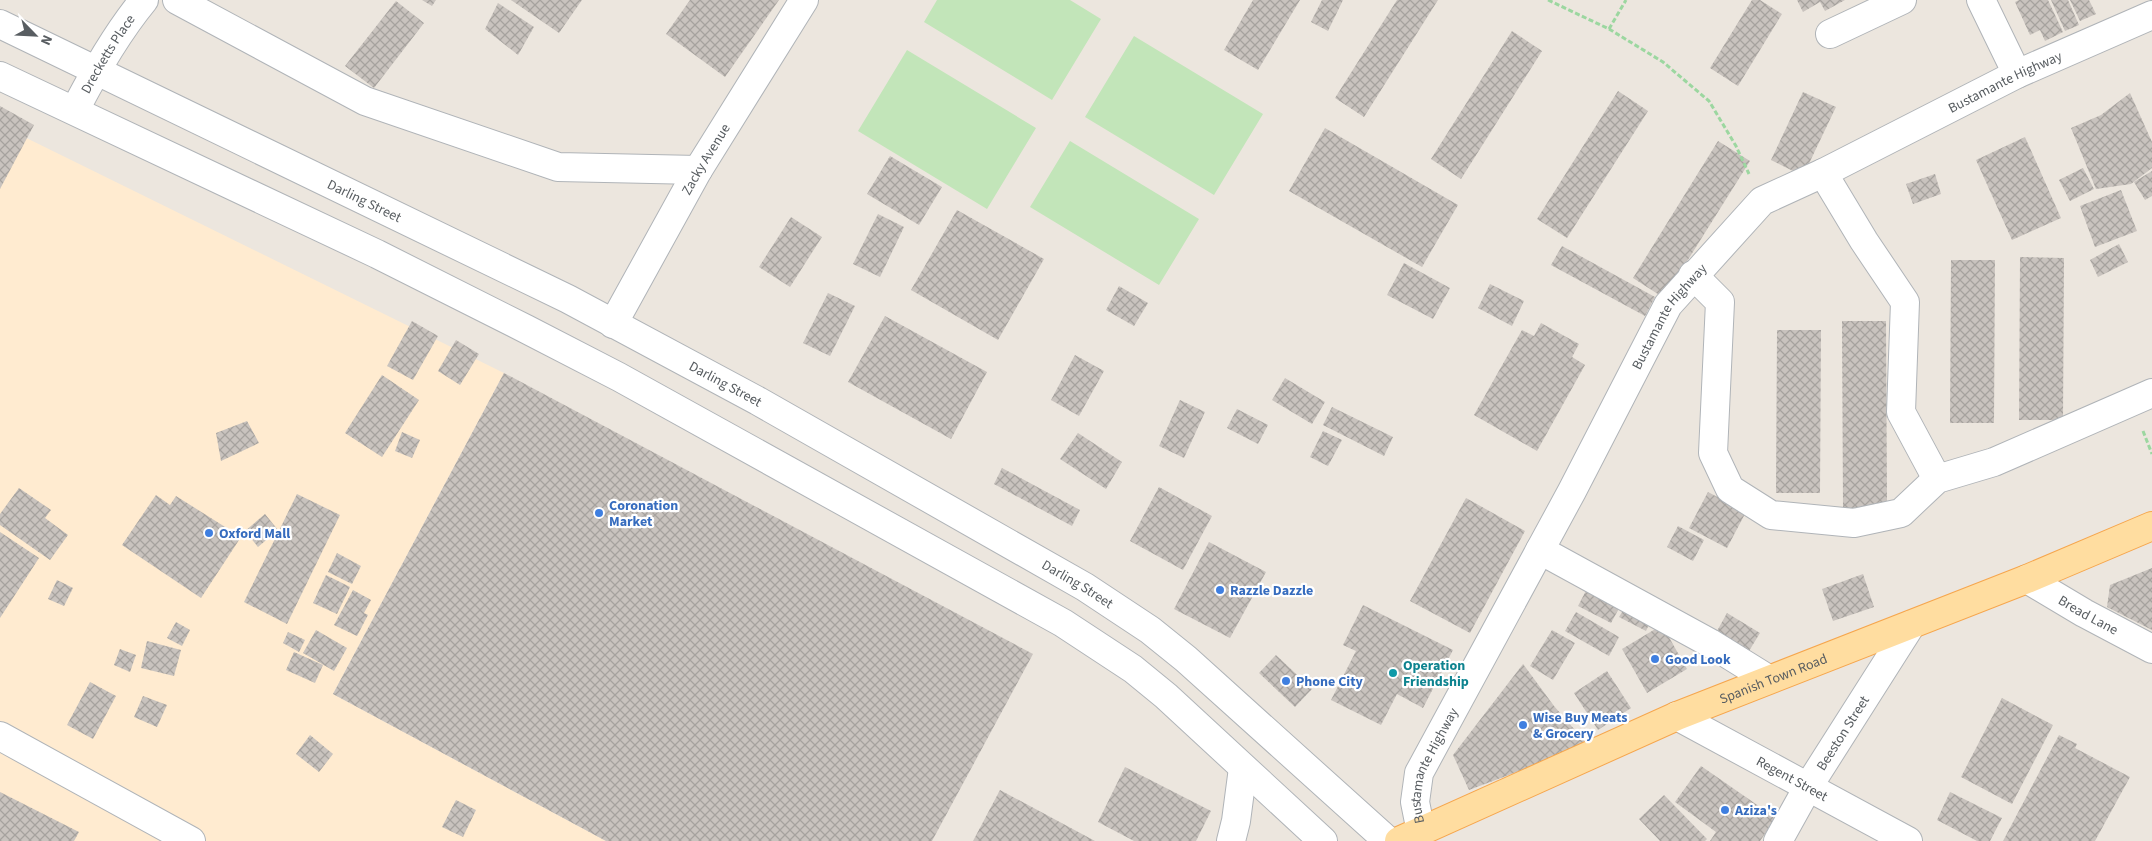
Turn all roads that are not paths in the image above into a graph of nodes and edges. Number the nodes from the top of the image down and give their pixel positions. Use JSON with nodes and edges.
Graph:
{"nodes":[{"id":1,"x":144,"y":0,"type":"edge"},
{"id":2,"x":177,"y":0,"type":"edge"},
{"id":3,"x":804,"y":0,"type":"edge"},
{"id":4,"x":1902,"y":0,"type":"edge"},
{"id":5,"x":1981,"y":0,"type":"edge"},
{"id":6,"x":2152,"y":15,"type":"edge"},
{"id":7,"x":0,"y":24,"type":"edge"},
{"id":8,"x":1830,"y":34,"type":"dead end"},
{"id":9,"x":96,"y":69,"type":"junction"},
{"id":10,"x":2016,"y":74,"type":"junction"},
{"id":11,"x":0,"y":76,"type":"edge"},
{"id":12,"x":75,"y":110,"type":"junction"},
{"id":13,"x":698,"y":170,"type":"junction"},
{"id":14,"x":1823,"y":173,"type":"junction"},
{"id":15,"x":1693,"y":275,"type":"junction"},
{"id":16,"x":613,"y":324,"type":"junction"},
{"id":17,"x":2152,"y":393,"type":"edge"},
{"id":18,"x":1937,"y":479,"type":"junction"},
{"id":19,"x":2152,"y":526,"type":"edge"},
{"id":20,"x":1540,"y":550,"type":"junction"},
{"id":21,"x":2027,"y":579,"type":"junction"},
{"id":22,"x":1911,"y":625,"type":"junction"},
{"id":23,"x":2152,"y":649,"type":"edge"},
{"id":24,"x":1768,"y":679,"type":"junction"},
{"id":25,"x":1677,"y":716,"type":"junction"},
{"id":26,"x":0,"y":736,"type":"edge"},
{"id":27,"x":1243,"y":768,"type":"junction"},
{"id":28,"x":1808,"y":787,"type":"junction"},
{"id":29,"x":1410,"y":836,"type":"edge"},
{"id":30,"x":192,"y":841,"type":"edge"},
{"id":31,"x":1231,"y":841,"type":"edge"},
{"id":32,"x":1323,"y":841,"type":"edge"},
{"id":33,"x":1388,"y":841,"type":"edge"},
{"id":34,"x":1778,"y":841,"type":"edge"},
{"id":35,"x":1908,"y":841,"type":"edge"}],
"edges":[{"from":1,"to":9,"type":"street","name":"Drecketts Place"},
{"from":2,"to":13,"type":"street"},
{"from":3,"to":13,"type":"street","name":"Zacky Avenue"},
{"from":4,"to":8,"type":"street"},
{"from":5,"to":10,"type":"street"},
{"from":6,"to":10,"type":"street","name":"Bustamante Highway"},
{"from":7,"to":9,"type":"street","name":"Darling Street"},
{"from":9,"to":12,"type":"street","name":"Drecketts Place"},
{"from":9,"to":16,"type":"street","name":"Darling Street"},
{"from":10,"to":14,"type":"street","name":"Bustamante Highway"},
{"from":11,"to":12,"type":"street"},
{"from":12,"to":27,"type":"street"},
{"from":13,"to":16,"type":"street","name":"Zacky Avenue"},
{"from":14,"to":15,"type":"street","name":"Bustamante Highway"},
{"from":14,"to":18,"type":"street"},
{"from":15,"to":18,"type":"street"},
{"from":15,"to":20,"type":"street","name":"Bustamante Highway"},
{"from":16,"to":33,"type":"street","name":"Darling Street"},
{"from":17,"to":18,"type":"street"},
{"from":19,"to":21,"type":"main road","name":"Spanish Town Road"},
{"from":20,"to":24,"type":"street"},
{"from":20,"to":29,"type":"street","name":"Bustamante Highway"},
{"from":21,"to":22,"type":"main road","name":"Spanish Town Road"},
{"from":21,"to":23,"type":"street","name":"Bread Lane"},
{"from":22,"to":24,"type":"main road","name":"Spanish Town Road"},
{"from":22,"to":28,"type":"street","name":"Beeston Street"},
{"from":24,"to":25,"type":"main road","name":"Spanish Town Road"},
{"from":25,"to":28,"type":"street","name":"Regent Street"},
{"from":25,"to":29,"type":"main road","name":"Spanish Town Road"},
{"from":26,"to":30,"type":"street"},
{"from":27,"to":31,"type":"street"},
{"from":27,"to":32,"type":"street"},
{"from":28,"to":34,"type":"street","name":"Beeston Street"},
{"from":28,"to":35,"type":"street","name":"Regent Street"}]}
